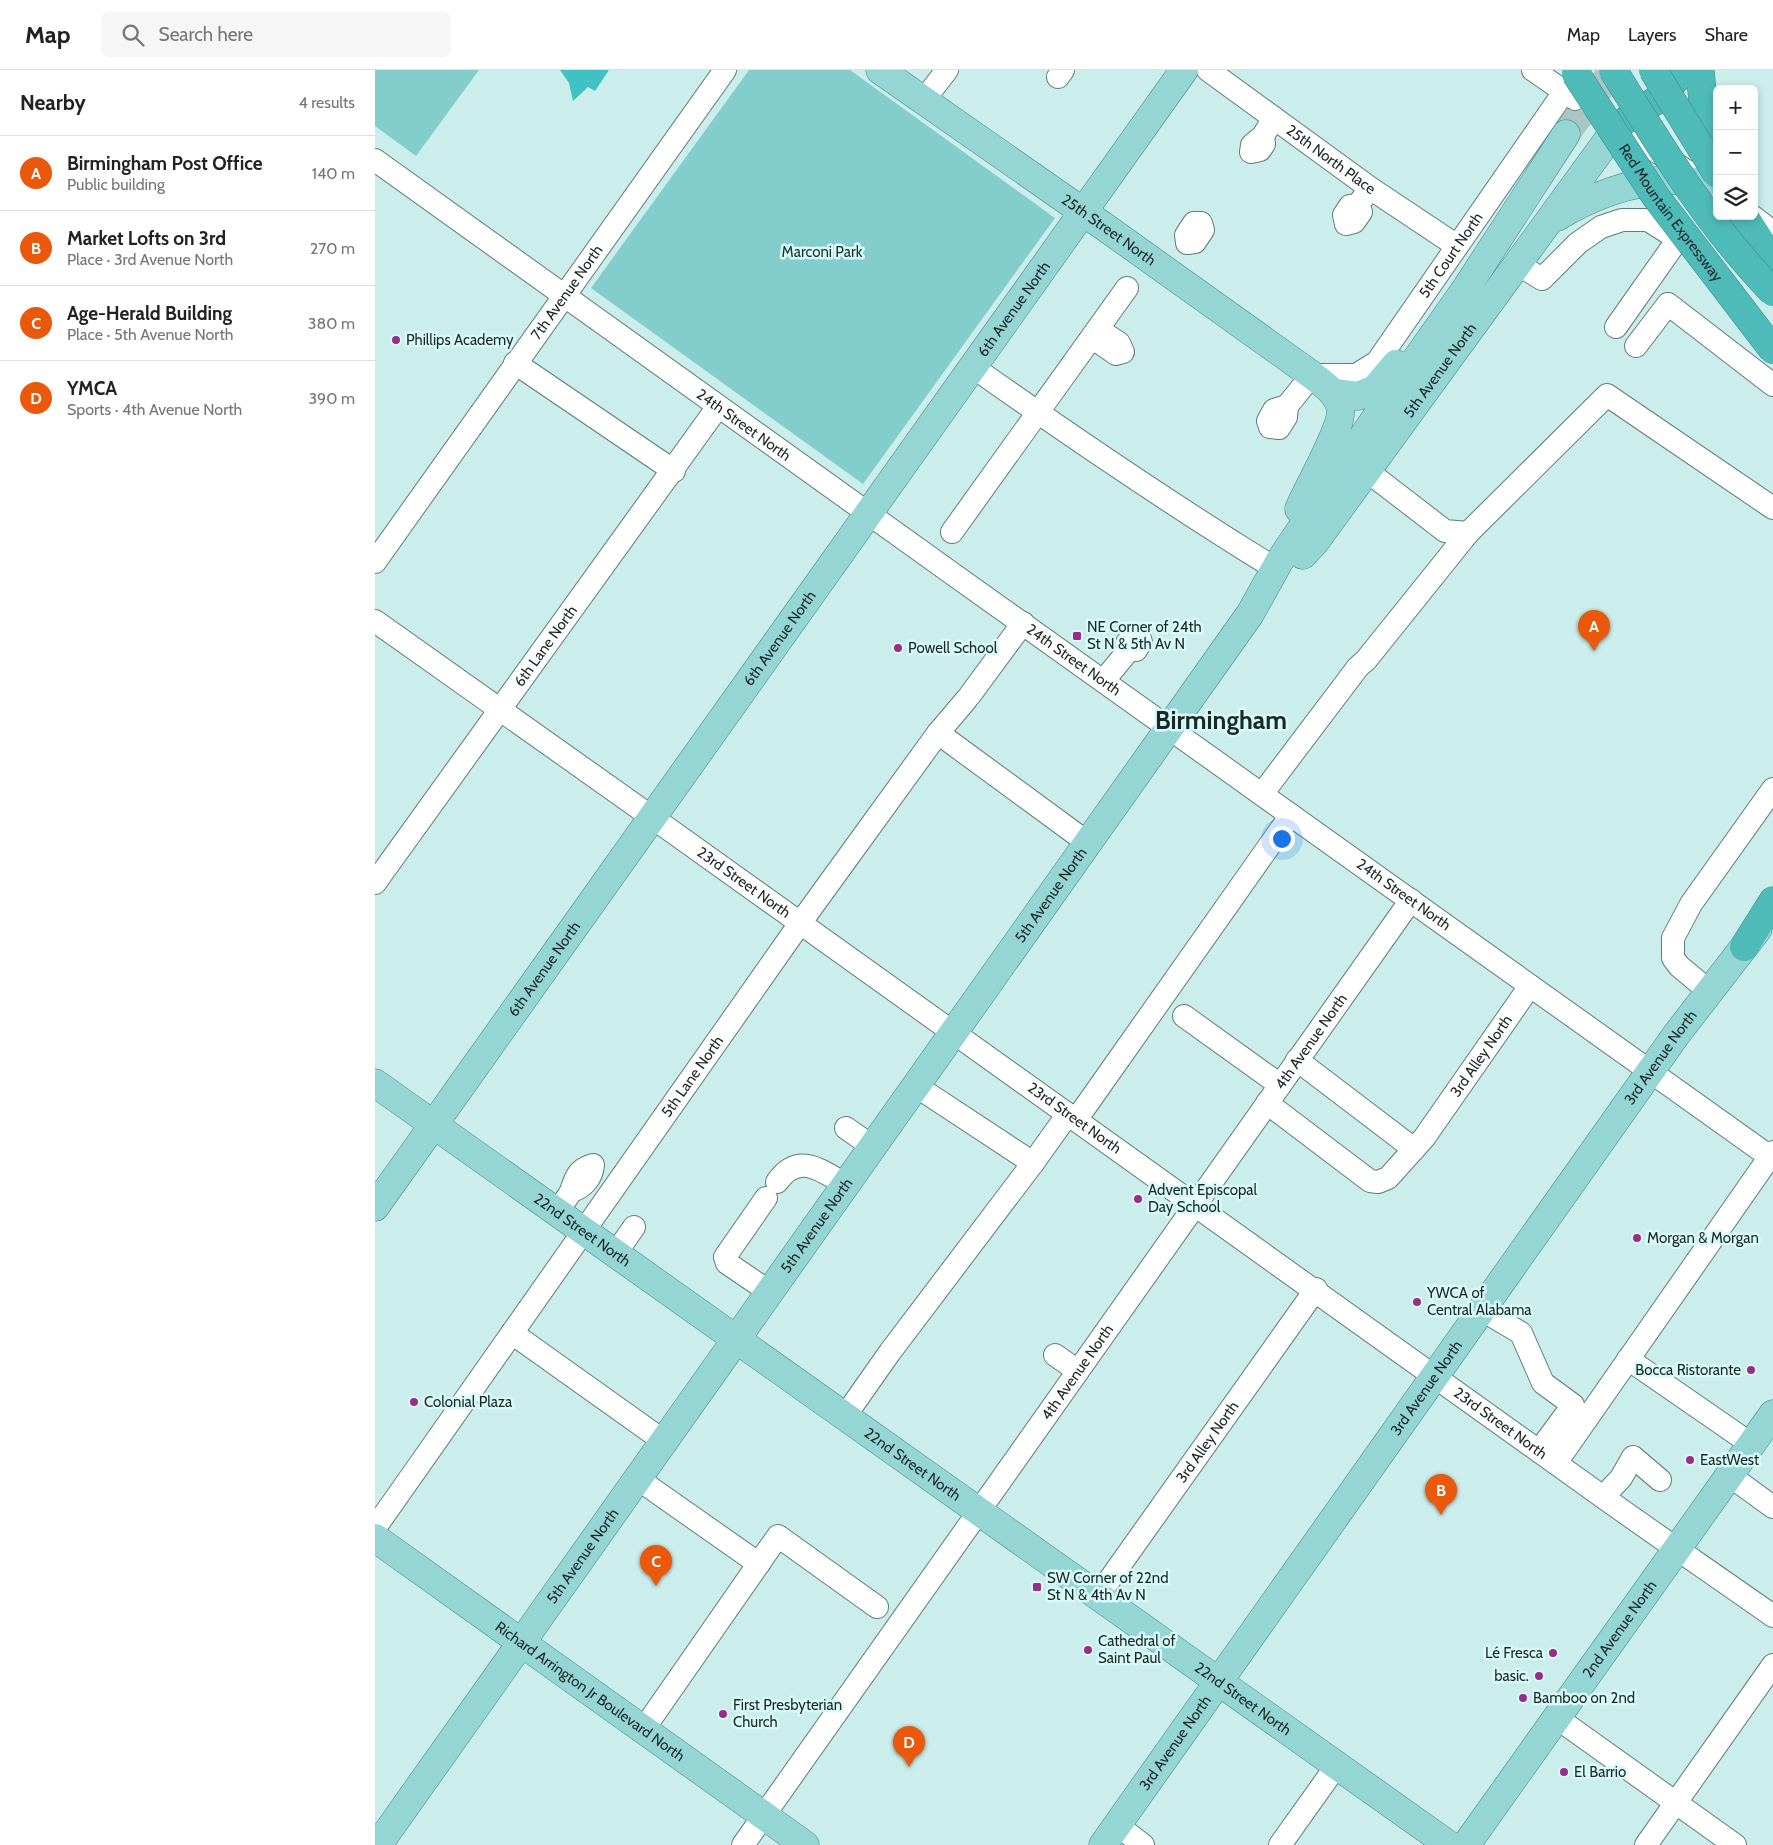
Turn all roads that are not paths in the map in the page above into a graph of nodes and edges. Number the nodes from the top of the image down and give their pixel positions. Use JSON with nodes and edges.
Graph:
{"nodes":[{"id":1,"x":725,"y":70,"type":"edge"},
{"id":2,"x":880,"y":70,"type":"edge"},
{"id":3,"x":947,"y":70,"type":"edge"},
{"id":4,"x":1184,"y":70,"type":"edge"},
{"id":5,"x":1208,"y":70,"type":"edge"},
{"id":6,"x":1533,"y":70,"type":"edge"},
{"id":7,"x":1613,"y":70,"type":"edge"},
{"id":8,"x":1653,"y":70,"type":"edge"},
{"id":9,"x":1684,"y":70,"type":"edge"},
{"id":10,"x":1700,"y":70,"type":"edge"},
{"id":11,"x":1572,"y":76,"type":"edge"},
{"id":12,"x":923,"y":101,"type":"junction"},
{"id":13,"x":1618,"y":126,"type":"junction"},
{"id":14,"x":1713,"y":133,"type":"edge"},
{"id":15,"x":375,"y":160,"type":"edge"},
{"id":16,"x":1713,"y":183,"type":"edge"},
{"id":17,"x":1758,"y":211,"type":"edge"},
{"id":18,"x":1085,"y":212,"type":"junction"},
{"id":19,"x":1551,"y":220,"type":"junction"},
{"id":20,"x":1747,"y":220,"type":"edge"},
{"id":21,"x":1758,"y":220,"type":"edge"},
{"id":22,"x":1773,"y":230,"type":"edge"},
{"id":23,"x":1187,"y":243,"type":"dead end"},
{"id":24,"x":1457,"y":246,"type":"junction"},
{"id":25,"x":1773,"y":261,"type":"edge"},
{"id":26,"x":1519,"y":265,"type":"junction"},
{"id":27,"x":1165,"y":270,"type":"junction"},
{"id":28,"x":1127,"y":288,"type":"dead end"},
{"id":29,"x":1773,"y":292,"type":"edge"},
{"id":30,"x":562,"y":296,"type":"junction"},
{"id":31,"x":1616,"y":327,"type":"dead end"},
{"id":32,"x":1636,"y":346,"type":"dead end"},
{"id":33,"x":1773,"y":350,"type":"edge"},
{"id":34,"x":515,"y":363,"type":"junction"},
{"id":35,"x":973,"y":367,"type":"junction"},
{"id":36,"x":1312,"y":375,"type":"junction"},
{"id":37,"x":1773,"y":385,"type":"edge"},
{"id":38,"x":1334,"y":393,"type":"junction"},
{"id":39,"x":1287,"y":406,"type":"dead end"},
{"id":40,"x":717,"y":408,"type":"junction"},
{"id":41,"x":1038,"y":413,"type":"junction"},
{"id":42,"x":674,"y":471,"type":"junction"},
{"id":43,"x":1367,"y":471,"type":"junction"},
{"id":44,"x":1773,"y":508,"type":"edge"},
{"id":45,"x":867,"y":513,"type":"junction"},
{"id":46,"x":952,"y":532,"type":"dead end"},
{"id":47,"x":1468,"y":532,"type":"junction"},
{"id":48,"x":375,"y":562,"type":"edge"},
{"id":49,"x":1278,"y":565,"type":"junction"},
{"id":50,"x":1255,"y":607,"type":"junction"},
{"id":51,"x":375,"y":621,"type":"edge"},
{"id":52,"x":1023,"y":623,"type":"junction"},
{"id":53,"x":1129,"y":650,"type":"dead end"},
{"id":54,"x":1104,"y":680,"type":"junction"},
{"id":55,"x":500,"y":709,"type":"junction"},
{"id":56,"x":1170,"y":727,"type":"junction"},
{"id":57,"x":938,"y":733,"type":"junction"},
{"id":58,"x":1773,"y":789,"type":"edge"},
{"id":59,"x":1262,"y":794,"type":"junction"},
{"id":60,"x":1291,"y":815,"type":"junction"},
{"id":61,"x":652,"y":816,"type":"junction"},
{"id":62,"x":1088,"y":843,"type":"junction"},
{"id":63,"x":379,"y":869,"type":"edge"},
{"id":64,"x":1411,"y":900,"type":"junction"},
{"id":65,"x":1773,"y":901,"type":"edge"},
{"id":66,"x":1773,"y":911,"type":"edge"},
{"id":67,"x":801,"y":922,"type":"junction"},
{"id":68,"x":1744,"y":947,"type":"junction"},
{"id":69,"x":1530,"y":986,"type":"junction"},
{"id":70,"x":1710,"y":992,"type":"junction"},
{"id":71,"x":1184,"y":1016,"type":"dead end"},
{"id":72,"x":954,"y":1033,"type":"junction"},
{"id":73,"x":1297,"y":1060,"type":"junction"},
{"id":74,"x":1651,"y":1071,"type":"junction"},
{"id":75,"x":375,"y":1082,"type":"edge"},
{"id":76,"x":916,"y":1086,"type":"junction"},
{"id":77,"x":1274,"y":1094,"type":"junction"},
{"id":78,"x":1072,"y":1117,"type":"junction"},
{"id":79,"x":435,"y":1124,"type":"junction"},
{"id":80,"x":846,"y":1128,"type":"dead end"},
{"id":81,"x":873,"y":1147,"type":"junction"},
{"id":82,"x":1414,"y":1149,"type":"junction"},
{"id":83,"x":1772,"y":1156,"type":"edge"},
{"id":84,"x":1033,"y":1163,"type":"junction"},
{"id":85,"x":846,"y":1185,"type":"junction"},
{"id":86,"x":1195,"y":1206,"type":"junction"},
{"id":87,"x":375,"y":1207,"type":"edge"},
{"id":88,"x":635,"y":1226,"type":"dead end"},
{"id":89,"x":584,"y":1231,"type":"junction"},
{"id":90,"x":616,"y":1253,"type":"junction"},
{"id":91,"x":1316,"y":1289,"type":"junction"},
{"id":92,"x":771,"y":1293,"type":"junction"},
{"id":93,"x":1482,"y":1310,"type":"junction"},
{"id":94,"x":512,"y":1333,"type":"junction"},
{"id":95,"x":737,"y":1339,"type":"junction"},
{"id":96,"x":1055,"y":1355,"type":"dead end"},
{"id":97,"x":1628,"y":1359,"type":"junction"},
{"id":98,"x":1078,"y":1371,"type":"junction"},
{"id":99,"x":1436,"y":1375,"type":"junction"},
{"id":100,"x":1773,"y":1414,"type":"edge"},
{"id":101,"x":845,"y":1416,"type":"junction"},
{"id":102,"x":665,"y":1442,"type":"junction"},
{"id":103,"x":1751,"y":1444,"type":"junction"},
{"id":104,"x":1547,"y":1457,"type":"junction"},
{"id":105,"x":1729,"y":1475,"type":"junction"},
{"id":106,"x":638,"y":1479,"type":"junction"},
{"id":107,"x":1660,"y":1480,"type":"dead end"},
{"id":108,"x":1603,"y":1497,"type":"junction"},
{"id":109,"x":1773,"y":1507,"type":"edge"},
{"id":110,"x":979,"y":1511,"type":"junction"},
{"id":111,"x":375,"y":1528,"type":"edge"},
{"id":112,"x":375,"y":1538,"type":"edge"},
{"id":113,"x":1678,"y":1548,"type":"junction"},
{"id":114,"x":759,"y":1564,"type":"junction"},
{"id":115,"x":1098,"y":1596,"type":"junction"},
{"id":116,"x":877,"y":1606,"type":"dead end"},
{"id":117,"x":1773,"y":1616,"type":"edge"},
{"id":118,"x":521,"y":1643,"type":"junction"},
{"id":119,"x":1773,"y":1665,"type":"edge"},
{"id":120,"x":1218,"y":1681,"type":"junction"},
{"id":121,"x":1557,"y":1718,"type":"junction"},
{"id":122,"x":643,"y":1730,"type":"junction"},
{"id":123,"x":1337,"y":1765,"type":"junction"},
{"id":124,"x":1676,"y":1802,"type":"junction"},
{"id":125,"x":763,"y":1816,"type":"junction"},
{"id":126,"x":1110,"y":1835,"type":"edge"},
{"id":127,"x":377,"y":1845,"type":"edge"},
{"id":128,"x":743,"y":1845,"type":"edge"},
{"id":129,"x":805,"y":1845,"type":"edge"},
{"id":130,"x":1143,"y":1845,"type":"edge"},
{"id":131,"x":1280,"y":1845,"type":"edge"},
{"id":132,"x":1449,"y":1845,"type":"edge"},
{"id":133,"x":1467,"y":1845,"type":"edge"},
{"id":134,"x":1646,"y":1845,"type":"edge"},
{"id":135,"x":1735,"y":1845,"type":"edge"}],
"edges":[{"from":1,"to":30,"type":"street","name":"7th Avenue North"},
{"from":2,"to":12,"type":"main road","name":"25th Street North"},
{"from":3,"to":12,"type":"street"},
{"from":4,"to":18,"type":"main road","name":"6th Avenue North"},
{"from":5,"to":24,"type":"street","name":"25th North Place"},
{"from":6,"to":11,"type":"street"},
{"from":7,"to":29,"type":"highway","name":"Red Mountain Expressway","bridge":true},
{"from":8,"to":16,"type":"highway","bridge":true},
{"from":9,"to":13,"type":"highway"},
{"from":10,"to":14,"type":"highway"},
{"from":11,"to":13,"type":"street"},
{"from":11,"to":24,"type":"street","name":"5th Court North"},
{"from":11,"to":33,"type":"highway","name":"Red Mountain Expressway","bridge":true},
{"from":12,"to":18,"type":"main road","name":"25th Street North"},
{"from":13,"to":16,"type":"street"},
{"from":13,"to":19,"type":"main road","name":"5th Avenue North"},
{"from":15,"to":30,"type":"street","name":"24th Street North"},
{"from":16,"to":19,"type":"main road"},
{"from":17,"to":22,"type":"highway"},
{"from":18,"to":27,"type":"main road","name":"25th Street North"},
{"from":18,"to":35,"type":"main road","name":"6th Avenue North"},
{"from":19,"to":26,"type":"main road","name":"5th Avenue North"},
{"from":20,"to":25,"type":"highway"},
{"from":21,"to":22,"type":"street"},
{"from":23,"to":27,"type":"street"},
{"from":24,"to":36,"type":"street","name":"5th Court North"},
{"from":26,"to":31,"type":"street"},
{"from":26,"to":43,"type":"main road","name":"5th Avenue North"},
{"from":27,"to":36,"type":"main road","name":"25th Street North"},
{"from":28,"to":41,"type":"street"},
{"from":30,"to":34,"type":"street","name":"7th Avenue North"},
{"from":30,"to":40,"type":"street","name":"24th Street North"},
{"from":32,"to":37,"type":"street"},
{"from":34,"to":42,"type":"street"},
{"from":34,"to":48,"type":"street","name":"7th Avenue North"},
{"from":35,"to":41,"type":"street"},
{"from":35,"to":45,"type":"main road","name":"6th Avenue North"},
{"from":36,"to":38,"type":"main road","name":"25th Street North"},
{"from":36,"to":39,"type":"street"},
{"from":38,"to":49,"type":"main road"},
{"from":38,"to":49,"type":"main road","name":"5th Avenue North"},
{"from":40,"to":42,"type":"street","name":"6th Lane North"},
{"from":40,"to":45,"type":"street","name":"24th Street North"},
{"from":41,"to":46,"type":"street"},
{"from":41,"to":49,"type":"street"},
{"from":42,"to":55,"type":"street","name":"6th Lane North"},
{"from":43,"to":47,"type":"street"},
{"from":43,"to":50,"type":"main road","name":"5th Avenue North"},
{"from":44,"to":47,"type":"street"},
{"from":45,"to":52,"type":"street","name":"24th Street North"},
{"from":45,"to":61,"type":"main road","name":"6th Avenue North"},
{"from":47,"to":59,"type":"street"},
{"from":49,"to":50,"type":"main road","name":"5th Avenue North"},
{"from":50,"to":56,"type":"main road","name":"5th Avenue North"},
{"from":51,"to":55,"type":"street","name":"23rd Street North"},
{"from":52,"to":54,"type":"street","name":"24th Street North"},
{"from":52,"to":57,"type":"street","name":"5th Lane North"},
{"from":53,"to":54,"type":"street"},
{"from":54,"to":56,"type":"street","name":"24th Street North"},
{"from":55,"to":61,"type":"street","name":"23rd Street North"},
{"from":55,"to":63,"type":"street","name":"6th Lane North"},
{"from":56,"to":59,"type":"street","name":"24th Street North"},
{"from":56,"to":62,"type":"main road","name":"5th Avenue North"},
{"from":57,"to":62,"type":"street"},
{"from":57,"to":67,"type":"street","name":"5th Lane North"},
{"from":58,"to":70,"type":"street"},
{"from":59,"to":60,"type":"street","name":"24th Street North"},
{"from":60,"to":64,"type":"street","name":"24th Street North"},
{"from":60,"to":78,"type":"street"},
{"from":61,"to":67,"type":"street","name":"23rd Street North"},
{"from":61,"to":79,"type":"main road","name":"6th Avenue North"},
{"from":62,"to":72,"type":"main road","name":"5th Avenue North"},
{"from":64,"to":69,"type":"street","name":"24th Street North"},
{"from":64,"to":73,"type":"street","name":"4th Avenue North"},
{"from":65,"to":68,"type":"highway"},
{"from":66,"to":68,"type":"main road","name":"3rd Avenue North"},
{"from":67,"to":72,"type":"street","name":"23rd Street North"},
{"from":67,"to":89,"type":"street","name":"5th Lane North"},
{"from":68,"to":70,"type":"main road","name":"3rd Avenue North"},
{"from":69,"to":74,"type":"street","name":"24th Street North"},
{"from":69,"to":82,"type":"street","name":"3rd Alley North"},
{"from":70,"to":74,"type":"main road","name":"3rd Avenue North"},
{"from":71,"to":77,"type":"street"},
{"from":72,"to":76,"type":"main road","name":"5th Avenue North"},
{"from":72,"to":78,"type":"street","name":"23rd Street North"},
{"from":73,"to":77,"type":"street","name":"4th Avenue North"},
{"from":73,"to":82,"type":"street"},
{"from":74,"to":83,"type":"street","name":"24th Street North"},
{"from":74,"to":93,"type":"main road","name":"3rd Avenue North"},
{"from":75,"to":79,"type":"main road","name":"22nd Street North"},
{"from":76,"to":81,"type":"main road","name":"5th Avenue North"},
{"from":76,"to":84,"type":"street"},
{"from":77,"to":82,"type":"street","name":"3rd Alley North"},
{"from":77,"to":86,"type":"street","name":"4th Avenue North"},
{"from":78,"to":84,"type":"street"},
{"from":78,"to":86,"type":"street","name":"23rd Street North"},
{"from":79,"to":87,"type":"main road","name":"6th Avenue North"},
{"from":79,"to":89,"type":"main road","name":"22nd Street North"},
{"from":80,"to":81,"type":"street"},
{"from":81,"to":85,"type":"main road","name":"5th Avenue North"},
{"from":83,"to":97,"type":"street"},
{"from":84,"to":101,"type":"street"},
{"from":85,"to":92,"type":"main road","name":"5th Avenue North"},
{"from":85,"to":92,"type":"street"},
{"from":86,"to":91,"type":"street","name":"23rd Street North"},
{"from":86,"to":98,"type":"street","name":"4th Avenue North"},
{"from":88,"to":90,"type":"street"},
{"from":89,"to":90,"type":"main road","name":"22nd Street North"},
{"from":89,"to":94,"type":"street","name":"5th Lane North"},
{"from":90,"to":95,"type":"main road","name":"22nd Street North"},
{"from":91,"to":99,"type":"street","name":"23rd Street North"},
{"from":91,"to":115,"type":"street","name":"3rd Alley North"},
{"from":92,"to":95,"type":"main road","name":"5th Avenue North"},
{"from":93,"to":99,"type":"main road","name":"3rd Avenue North"},
{"from":93,"to":104,"type":"street"},
{"from":94,"to":102,"type":"street"},
{"from":94,"to":111,"type":"street","name":"5th Lane North"},
{"from":95,"to":101,"type":"main road","name":"22nd Street North"},
{"from":95,"to":102,"type":"main road","name":"5th Avenue North"},
{"from":96,"to":98,"type":"street"},
{"from":97,"to":103,"type":"street"},
{"from":97,"to":104,"type":"street"},
{"from":98,"to":110,"type":"street","name":"4th Avenue North"},
{"from":99,"to":104,"type":"street","name":"23rd Street North"},
{"from":99,"to":120,"type":"main road","name":"3rd Avenue North"},
{"from":100,"to":103,"type":"main road","name":"2nd Avenue North"},
{"from":101,"to":110,"type":"main road","name":"22nd Street North"},
{"from":102,"to":106,"type":"main road","name":"5th Avenue North"},
{"from":103,"to":105,"type":"main road","name":"2nd Avenue North"},
{"from":104,"to":108,"type":"street","name":"23rd Street North"},
{"from":105,"to":109,"type":"street"},
{"from":105,"to":113,"type":"main road","name":"2nd Avenue North"},
{"from":106,"to":114,"type":"street"},
{"from":106,"to":118,"type":"main road","name":"5th Avenue North"},
{"from":107,"to":108,"type":"street"},
{"from":108,"to":113,"type":"street","name":"23rd Street North"},
{"from":110,"to":115,"type":"main road","name":"22nd Street North"},
{"from":110,"to":125,"type":"street","name":"4th Avenue North"},
{"from":112,"to":118,"type":"main road","name":"Richard Arrington Jr Boulevard North"},
{"from":113,"to":117,"type":"street","name":"23rd Street North"},
{"from":113,"to":121,"type":"main road","name":"2nd Avenue North"},
{"from":114,"to":116,"type":"street"},
{"from":114,"to":122,"type":"street"},
{"from":115,"to":120,"type":"main road","name":"22nd Street North"},
{"from":118,"to":122,"type":"main road","name":"Richard Arrington Jr Boulevard North"},
{"from":118,"to":127,"type":"main road","name":"5th Avenue North"},
{"from":119,"to":124,"type":"street"},
{"from":120,"to":123,"type":"main road","name":"22nd Street North"},
{"from":120,"to":126,"type":"main road","name":"3rd Avenue North"},
{"from":121,"to":124,"type":"street"},
{"from":121,"to":133,"type":"main road","name":"2nd Avenue North"},
{"from":122,"to":125,"type":"main road","name":"Richard Arrington Jr Boulevard North"},
{"from":123,"to":131,"type":"street"},
{"from":123,"to":132,"type":"main road","name":"22nd Street North"},
{"from":124,"to":134,"type":"street"},
{"from":124,"to":135,"type":"street"},
{"from":125,"to":128,"type":"street","name":"4th Avenue North"},
{"from":125,"to":129,"type":"main road","name":"Richard Arrington Jr Boulevard North"},
{"from":126,"to":130,"type":"street"}]}
